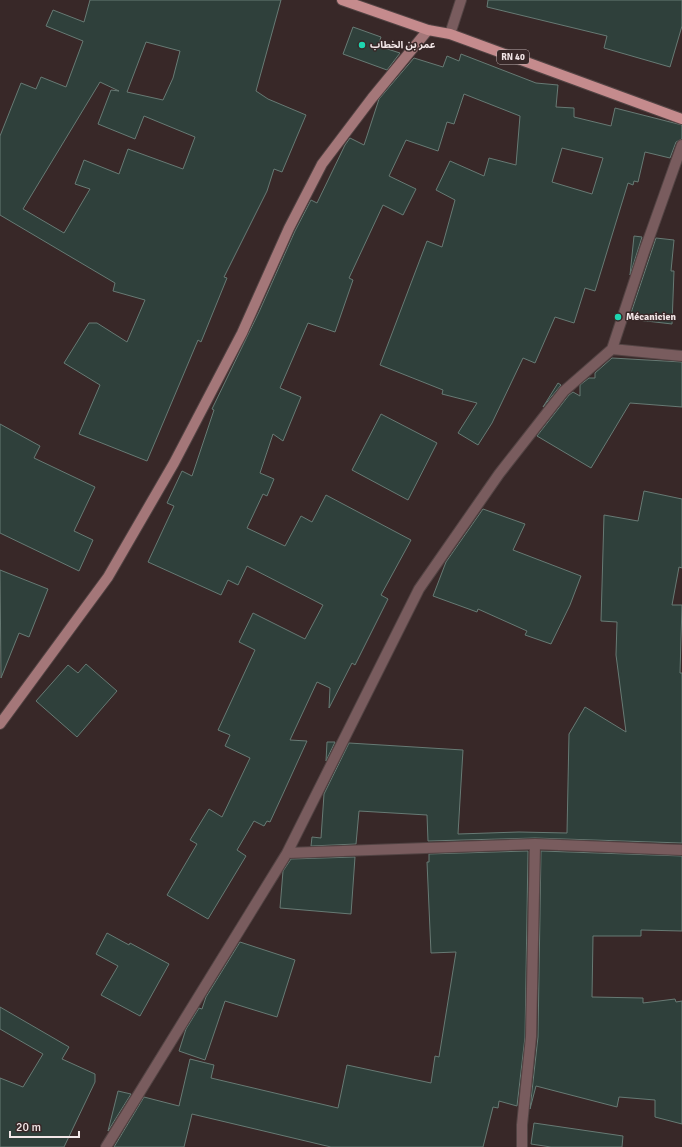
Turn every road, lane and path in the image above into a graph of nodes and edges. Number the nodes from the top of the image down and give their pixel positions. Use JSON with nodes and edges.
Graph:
{"nodes":[{"id":1,"x":342,"y":0,"type":"edge"},
{"id":2,"x":461,"y":0,"type":"edge"},
{"id":3,"x":428,"y":30,"type":"junction"},
{"id":4,"x":450,"y":34,"type":"junction"},
{"id":5,"x":682,"y":119,"type":"edge"},
{"id":6,"x":682,"y":145,"type":"edge"},
{"id":7,"x":612,"y":349,"type":"junction"},
{"id":8,"x":682,"y":356,"type":"edge"},
{"id":9,"x":0,"y":724,"type":"edge"},
{"id":10,"x":535,"y":844,"type":"junction"},
{"id":11,"x":682,"y":850,"type":"edge"},
{"id":12,"x":287,"y":853,"type":"junction"},
{"id":13,"x":106,"y":1147,"type":"edge"},
{"id":14,"x":522,"y":1147,"type":"edge"}],
"edges":[{"from":1,"to":3,"type":"main road","number":"RN 40"},
{"from":2,"to":4,"type":"street"},
{"from":3,"to":4,"type":"main road","number":"RN 40"},
{"from":3,"to":9,"type":"main road"},
{"from":4,"to":5,"type":"main road","number":"RN 40"},
{"from":6,"to":7,"type":"street"},
{"from":7,"to":8,"type":"street"},
{"from":7,"to":12,"type":"street"},
{"from":10,"to":11,"type":"street"},
{"from":10,"to":12,"type":"street"},
{"from":10,"to":14,"type":"street"},
{"from":12,"to":13,"type":"street"}]}
